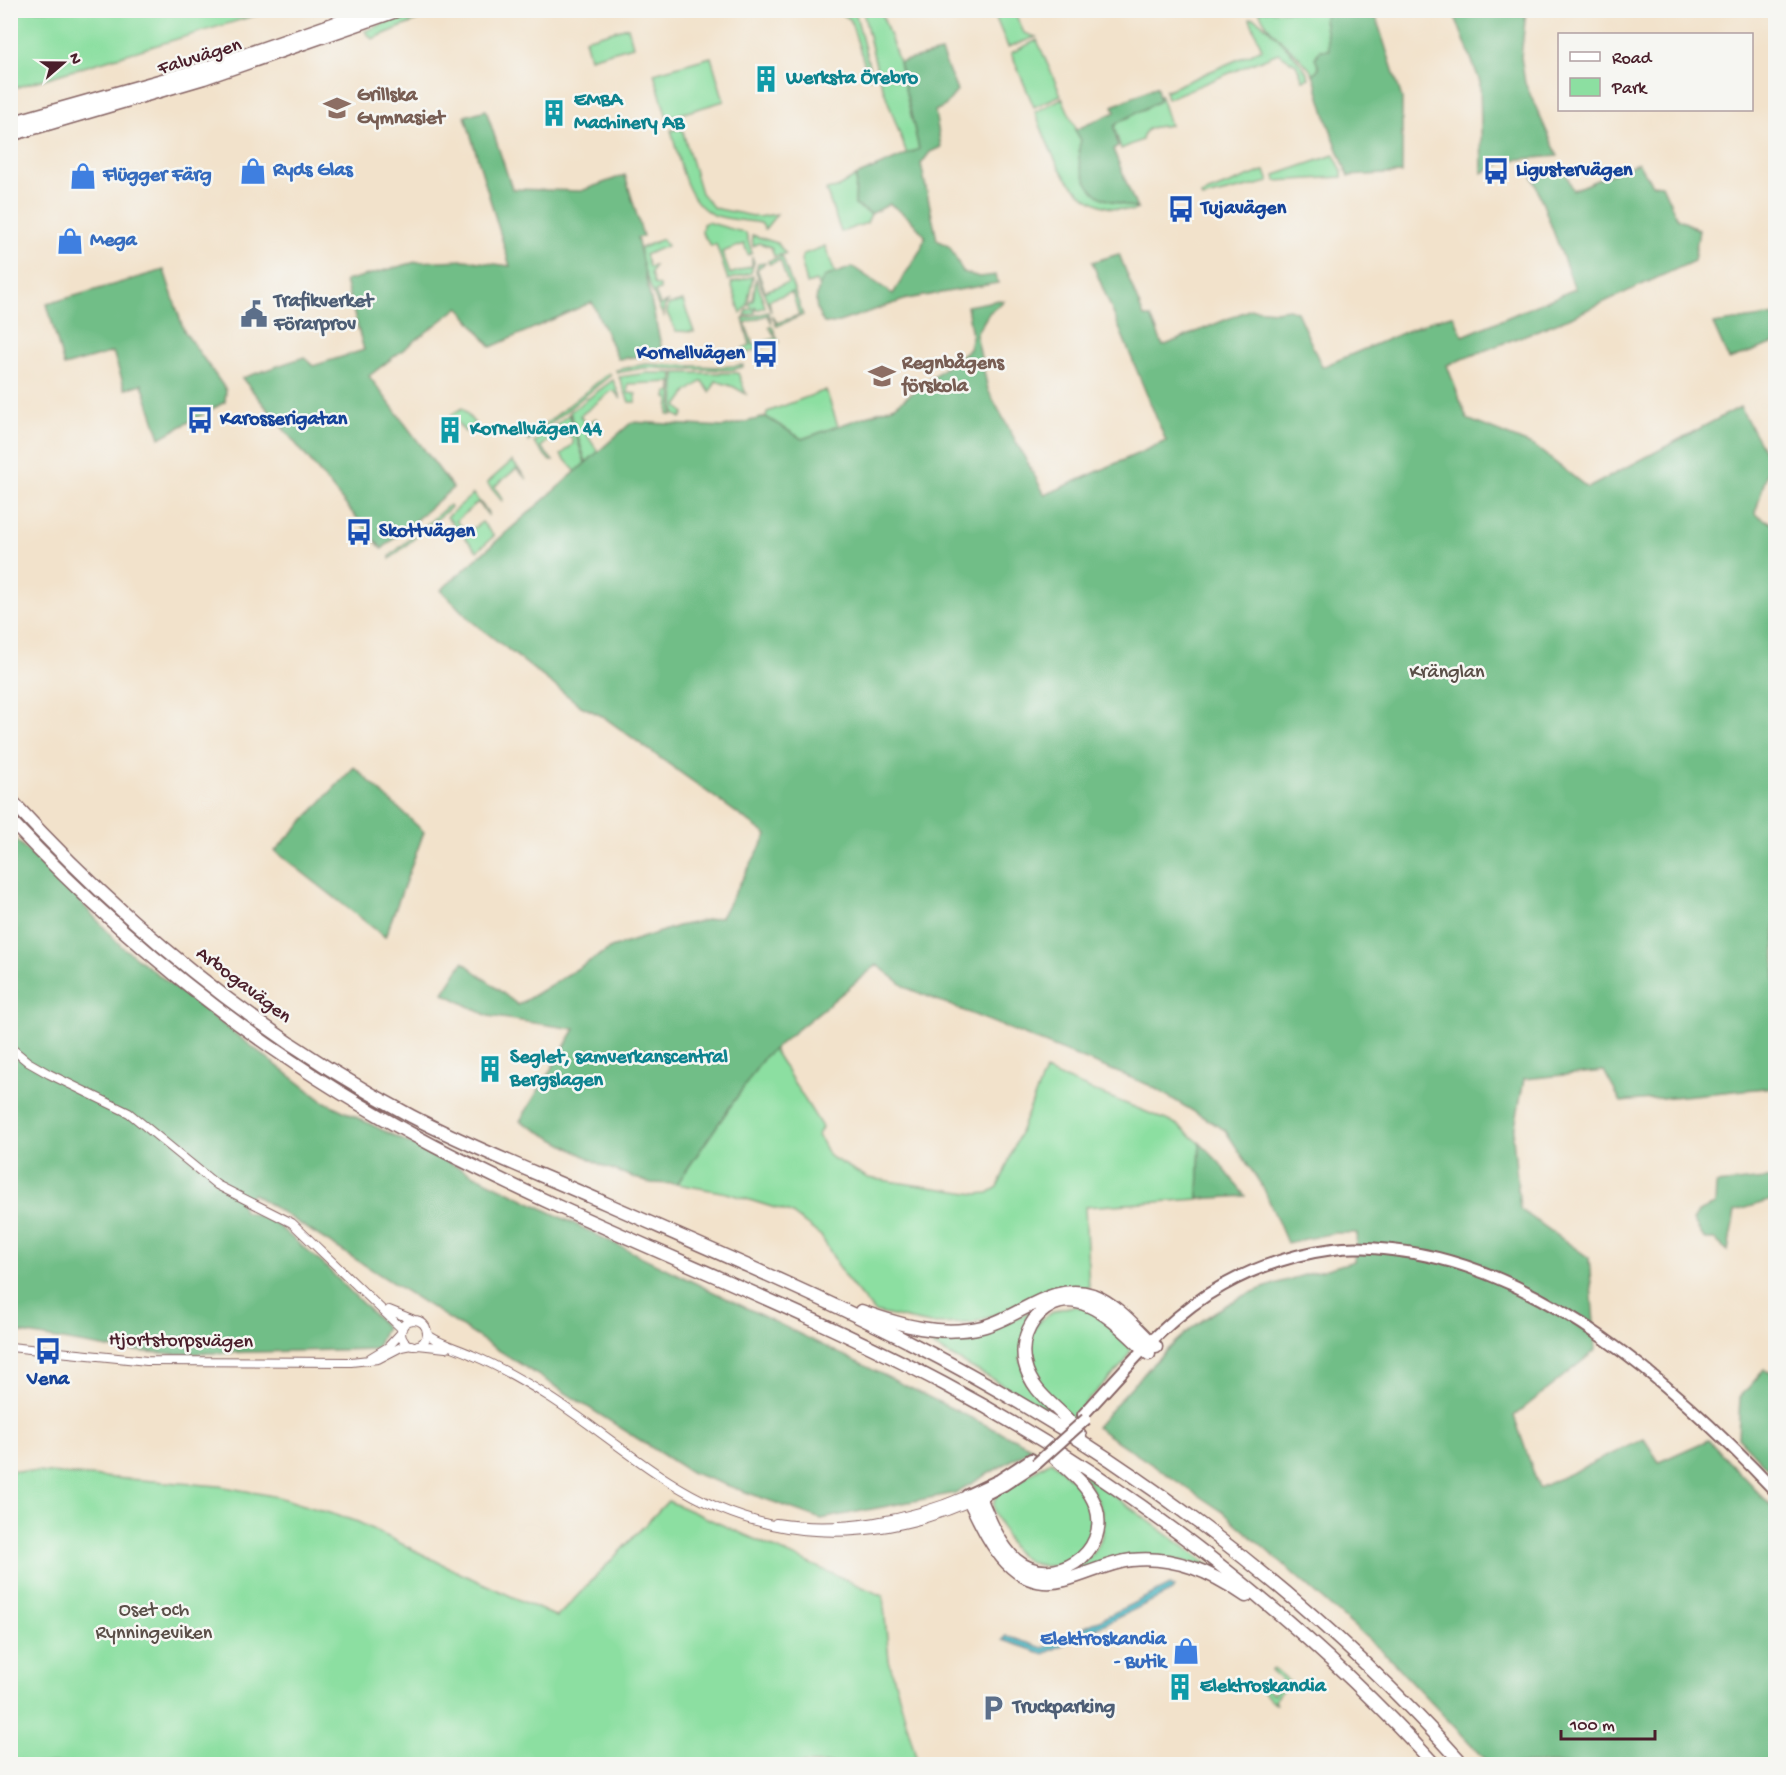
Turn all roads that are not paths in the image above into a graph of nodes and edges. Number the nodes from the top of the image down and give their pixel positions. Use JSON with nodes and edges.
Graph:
{"nodes":[{"id":1,"x":373,"y":10,"type":"edge"},
{"id":2,"x":399,"y":10,"type":"edge"},
{"id":3,"x":131,"y":95,"type":"junction"},
{"id":4,"x":10,"y":123,"type":"edge"},
{"id":5,"x":10,"y":135,"type":"edge"},
{"id":6,"x":10,"y":799,"type":"edge"},
{"id":7,"x":10,"y":820,"type":"edge"},
{"id":8,"x":10,"y":1047,"type":"edge"},
{"id":9,"x":743,"y":1265,"type":"junction"},
{"id":10,"x":372,"y":1300,"type":"junction"},
{"id":11,"x":414,"y":1320,"type":"junction"},
{"id":12,"x":401,"y":1331,"type":"junction"},
{"id":13,"x":427,"y":1334,"type":"junction"},
{"id":14,"x":415,"y":1345,"type":"junction"},
{"id":15,"x":10,"y":1347,"type":"edge"},
{"id":16,"x":1150,"y":1348,"type":"junction"},
{"id":17,"x":463,"y":1350,"type":"junction"},
{"id":18,"x":368,"y":1360,"type":"junction"},
{"id":19,"x":1084,"y":1442,"type":"junction"},
{"id":20,"x":1048,"y":1445,"type":"junction"},
{"id":21,"x":1776,"y":1492,"type":"edge"},
{"id":22,"x":974,"y":1496,"type":"junction"},
{"id":23,"x":1256,"y":1595,"type":"junction"},
{"id":24,"x":1434,"y":1764,"type":"edge"},
{"id":25,"x":1463,"y":1764,"type":"edge"}],
"edges":[{"from":1,"to":3,"type":"highway","name":"Faluvägen"},
{"from":2,"to":3,"type":"highway","name":"Faluvägen"},
{"from":3,"to":4,"type":"highway","name":"Faluvägen"},
{"from":3,"to":5,"type":"highway","name":"Faluvägen"},
{"from":6,"to":9,"type":"highway","name":"Arbogavägen"},
{"from":7,"to":20,"type":"highway","name":"Arbogavägen"},
{"from":8,"to":10,"type":"street"},
{"from":9,"to":16,"type":"highway"},
{"from":9,"to":19,"type":"highway"},
{"from":10,"to":11,"type":"street"},
{"from":10,"to":12,"type":"street"},
{"from":11,"to":12,"type":"street"},
{"from":11,"to":13,"type":"street"},
{"from":12,"to":14,"type":"street"},
{"from":12,"to":18,"type":"street"},
{"from":13,"to":14,"type":"street"},
{"from":13,"to":17,"type":"street"},
{"from":14,"to":17,"type":"street"},
{"from":14,"to":18,"type":"street"},
{"from":15,"to":18,"type":"street","name":"Hjortstorpsvägen"},
{"from":16,"to":19,"type":"highway"},
{"from":16,"to":21,"type":"main road"},
{"from":16,"to":22,"type":"main road"},
{"from":17,"to":22,"type":"street"},
{"from":19,"to":25,"type":"highway"},
{"from":20,"to":22,"type":"highway"},
{"from":20,"to":23,"type":"highway","name":"Arbogavägen"},
{"from":22,"to":23,"type":"highway"},
{"from":23,"to":24,"type":"highway","name":"Arbogavägen"}]}
